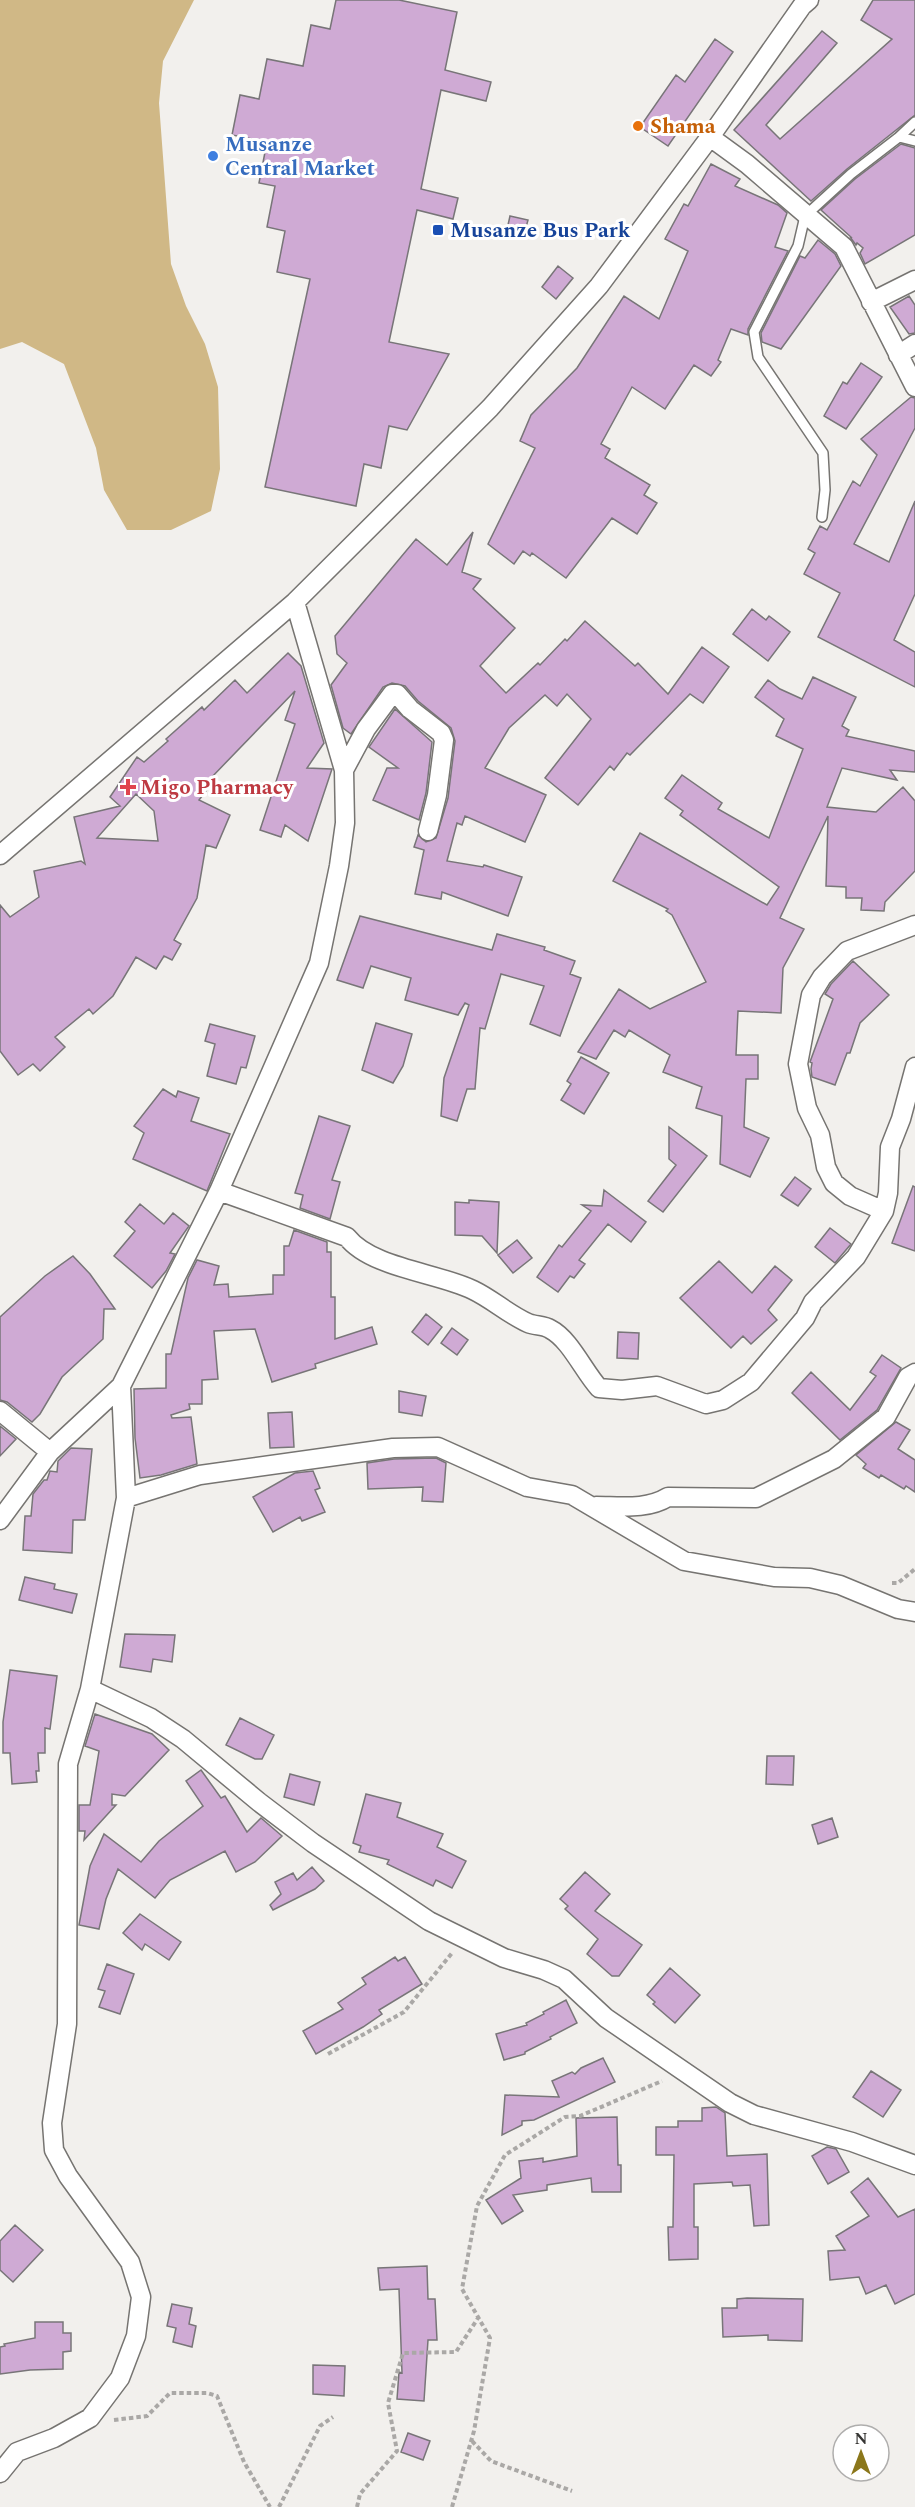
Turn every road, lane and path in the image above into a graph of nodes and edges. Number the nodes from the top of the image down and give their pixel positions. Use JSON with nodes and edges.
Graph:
{"nodes":[{"id":1,"x":809,"y":0,"type":"edge"},
{"id":2,"x":915,"y":122,"type":"edge"},
{"id":3,"x":710,"y":137,"type":"junction"},
{"id":4,"x":899,"y":137,"type":"junction"},
{"id":5,"x":915,"y":141,"type":"edge"},
{"id":6,"x":805,"y":216,"type":"junction"},
{"id":7,"x":915,"y":280,"type":"edge"},
{"id":8,"x":871,"y":302,"type":"junction"},
{"id":9,"x":915,"y":344,"type":"edge"},
{"id":10,"x":898,"y":355,"type":"junction"},
{"id":11,"x":915,"y":387,"type":"edge"},
{"id":12,"x":822,"y":517,"type":"dead end"},
{"id":13,"x":294,"y":602,"type":"junction"},
{"id":14,"x":344,"y":770,"type":"junction"},
{"id":15,"x":428,"y":831,"type":"dead end"},
{"id":16,"x":0,"y":855,"type":"edge"},
{"id":17,"x":915,"y":925,"type":"edge"},
{"id":18,"x":915,"y":1067,"type":"edge"},
{"id":19,"x":219,"y":1191,"type":"junction"},
{"id":20,"x":884,"y":1211,"type":"junction"},
{"id":21,"x":915,"y":1372,"type":"edge"},
{"id":22,"x":122,"y":1386,"type":"junction"},
{"id":23,"x":0,"y":1411,"type":"edge"},
{"id":24,"x":50,"y":1452,"type":"junction"},
{"id":25,"x":126,"y":1498,"type":"junction"},
{"id":26,"x":594,"y":1506,"type":"junction"},
{"id":27,"x":0,"y":1520,"type":"edge"},
{"id":28,"x":915,"y":1612,"type":"edge"},
{"id":29,"x":90,"y":1689,"type":"junction"},
{"id":30,"x":464,"y":1938,"type":"junction"},
{"id":31,"x":328,"y":2054,"type":"dead end"},
{"id":32,"x":685,"y":2071,"type":"junction"},
{"id":33,"x":915,"y":2165,"type":"edge"},
{"id":34,"x":478,"y":2317,"type":"junction"},
{"id":35,"x":333,"y":2417,"type":"dead end"},
{"id":36,"x":90,"y":2418,"type":"junction"},
{"id":37,"x":471,"y":2440,"type":"junction"},
{"id":38,"x":0,"y":2473,"type":"edge"},
{"id":39,"x":572,"y":2491,"type":"dead end"},
{"id":40,"x":270,"y":2507,"type":"edge"},
{"id":41,"x":279,"y":2507,"type":"edge"},
{"id":42,"x":357,"y":2507,"type":"edge"},
{"id":43,"x":452,"y":2507,"type":"edge"}],
"edges":[{"from":1,"to":3,"type":"street"},
{"from":2,"to":4,"type":"lane"},
{"from":3,"to":6,"type":"street"},
{"from":3,"to":13,"type":"street"},
{"from":4,"to":5,"type":"lane"},
{"from":4,"to":6,"type":"lane"},
{"from":6,"to":8,"type":"street"},
{"from":6,"to":12,"type":"lane"},
{"from":7,"to":8,"type":"street"},
{"from":8,"to":10,"type":"street"},
{"from":9,"to":10,"type":"street"},
{"from":10,"to":11,"type":"street"},
{"from":13,"to":14,"type":"street"},
{"from":13,"to":16,"type":"street"},
{"from":14,"to":15,"type":"street"},
{"from":14,"to":19,"type":"street"},
{"from":17,"to":20,"type":"street"},
{"from":18,"to":20,"type":"street"},
{"from":19,"to":20,"type":"street"},
{"from":19,"to":22,"type":"street"},
{"from":21,"to":26,"type":"street"},
{"from":22,"to":24,"type":"street"},
{"from":22,"to":25,"type":"street"},
{"from":23,"to":24,"type":"street"},
{"from":24,"to":27,"type":"street"},
{"from":25,"to":26,"type":"street"},
{"from":25,"to":29,"type":"street"},
{"from":26,"to":28,"type":"street"},
{"from":29,"to":30,"type":"street"},
{"from":29,"to":36,"type":"street"},
{"from":30,"to":31,"type":"path"},
{"from":30,"to":32,"type":"street"},
{"from":32,"to":33,"type":"street"},
{"from":32,"to":34,"type":"path"},
{"from":34,"to":37,"type":"path"},
{"from":34,"to":42,"type":"path"},
{"from":35,"to":41,"type":"path"},
{"from":36,"to":38,"type":"street"},
{"from":36,"to":40,"type":"path"},
{"from":37,"to":39,"type":"path"},
{"from":37,"to":43,"type":"path"}]}
